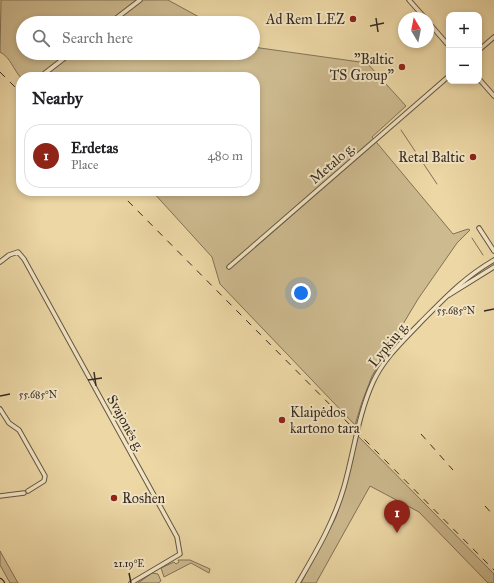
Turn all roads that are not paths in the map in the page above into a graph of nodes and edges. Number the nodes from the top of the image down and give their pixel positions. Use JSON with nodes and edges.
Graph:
{"nodes":[{"id":1,"x":140,"y":0,"type":"edge"},
{"id":2,"x":409,"y":0,"type":"edge"},
{"id":3,"x":420,"y":12,"type":"edge"},
{"id":4,"x":119,"y":16,"type":"edge"},
{"id":5,"x":434,"y":29,"type":"edge"},
{"id":6,"x":494,"y":37,"type":"edge"},
{"id":7,"x":446,"y":43,"type":"edge"},
{"id":8,"x":481,"y":48,"type":"edge"},
{"id":9,"x":62,"y":60,"type":"edge"},
{"id":10,"x":46,"y":72,"type":"edge"},
{"id":11,"x":446,"y":79,"type":"edge"},
{"id":12,"x":482,"y":82,"type":"edge"},
{"id":13,"x":494,"y":96,"type":"edge"},
{"id":14,"x":479,"y":228,"type":"dead end"},
{"id":15,"x":494,"y":252,"type":"edge"},
{"id":16,"x":494,"y":260,"type":"edge"},
{"id":17,"x":0,"y":262,"type":"edge"},
{"id":18,"x":229,"y":267,"type":"dead end"},
{"id":19,"x":494,"y":267,"type":"edge"},
{"id":20,"x":442,"y":301,"type":"junction"},
{"id":21,"x":0,"y":409,"type":"edge"},
{"id":22,"x":0,"y":496,"type":"edge"},
{"id":23,"x":131,"y":583,"type":"edge"},
{"id":24,"x":298,"y":583,"type":"edge"}],
"edges":[{"from":1,"to":4,"type":"street"},
{"from":2,"to":3,"type":"street"},
{"from":5,"to":7,"type":"street"},
{"from":6,"to":8,"type":"street"},
{"from":9,"to":10,"type":"street"},
{"from":11,"to":18,"type":"street","name":"Metalo g."},
{"from":12,"to":13,"type":"street"},
{"from":14,"to":15,"type":"street"},
{"from":16,"to":20,"type":"street","name":"Lypkių g."},
{"from":17,"to":23,"type":"street","name":"Svajonės g."},
{"from":19,"to":20,"type":"street","name":"Lypkių g."},
{"from":20,"to":24,"type":"street","name":"Lypkių g."},
{"from":21,"to":22,"type":"street"}]}
